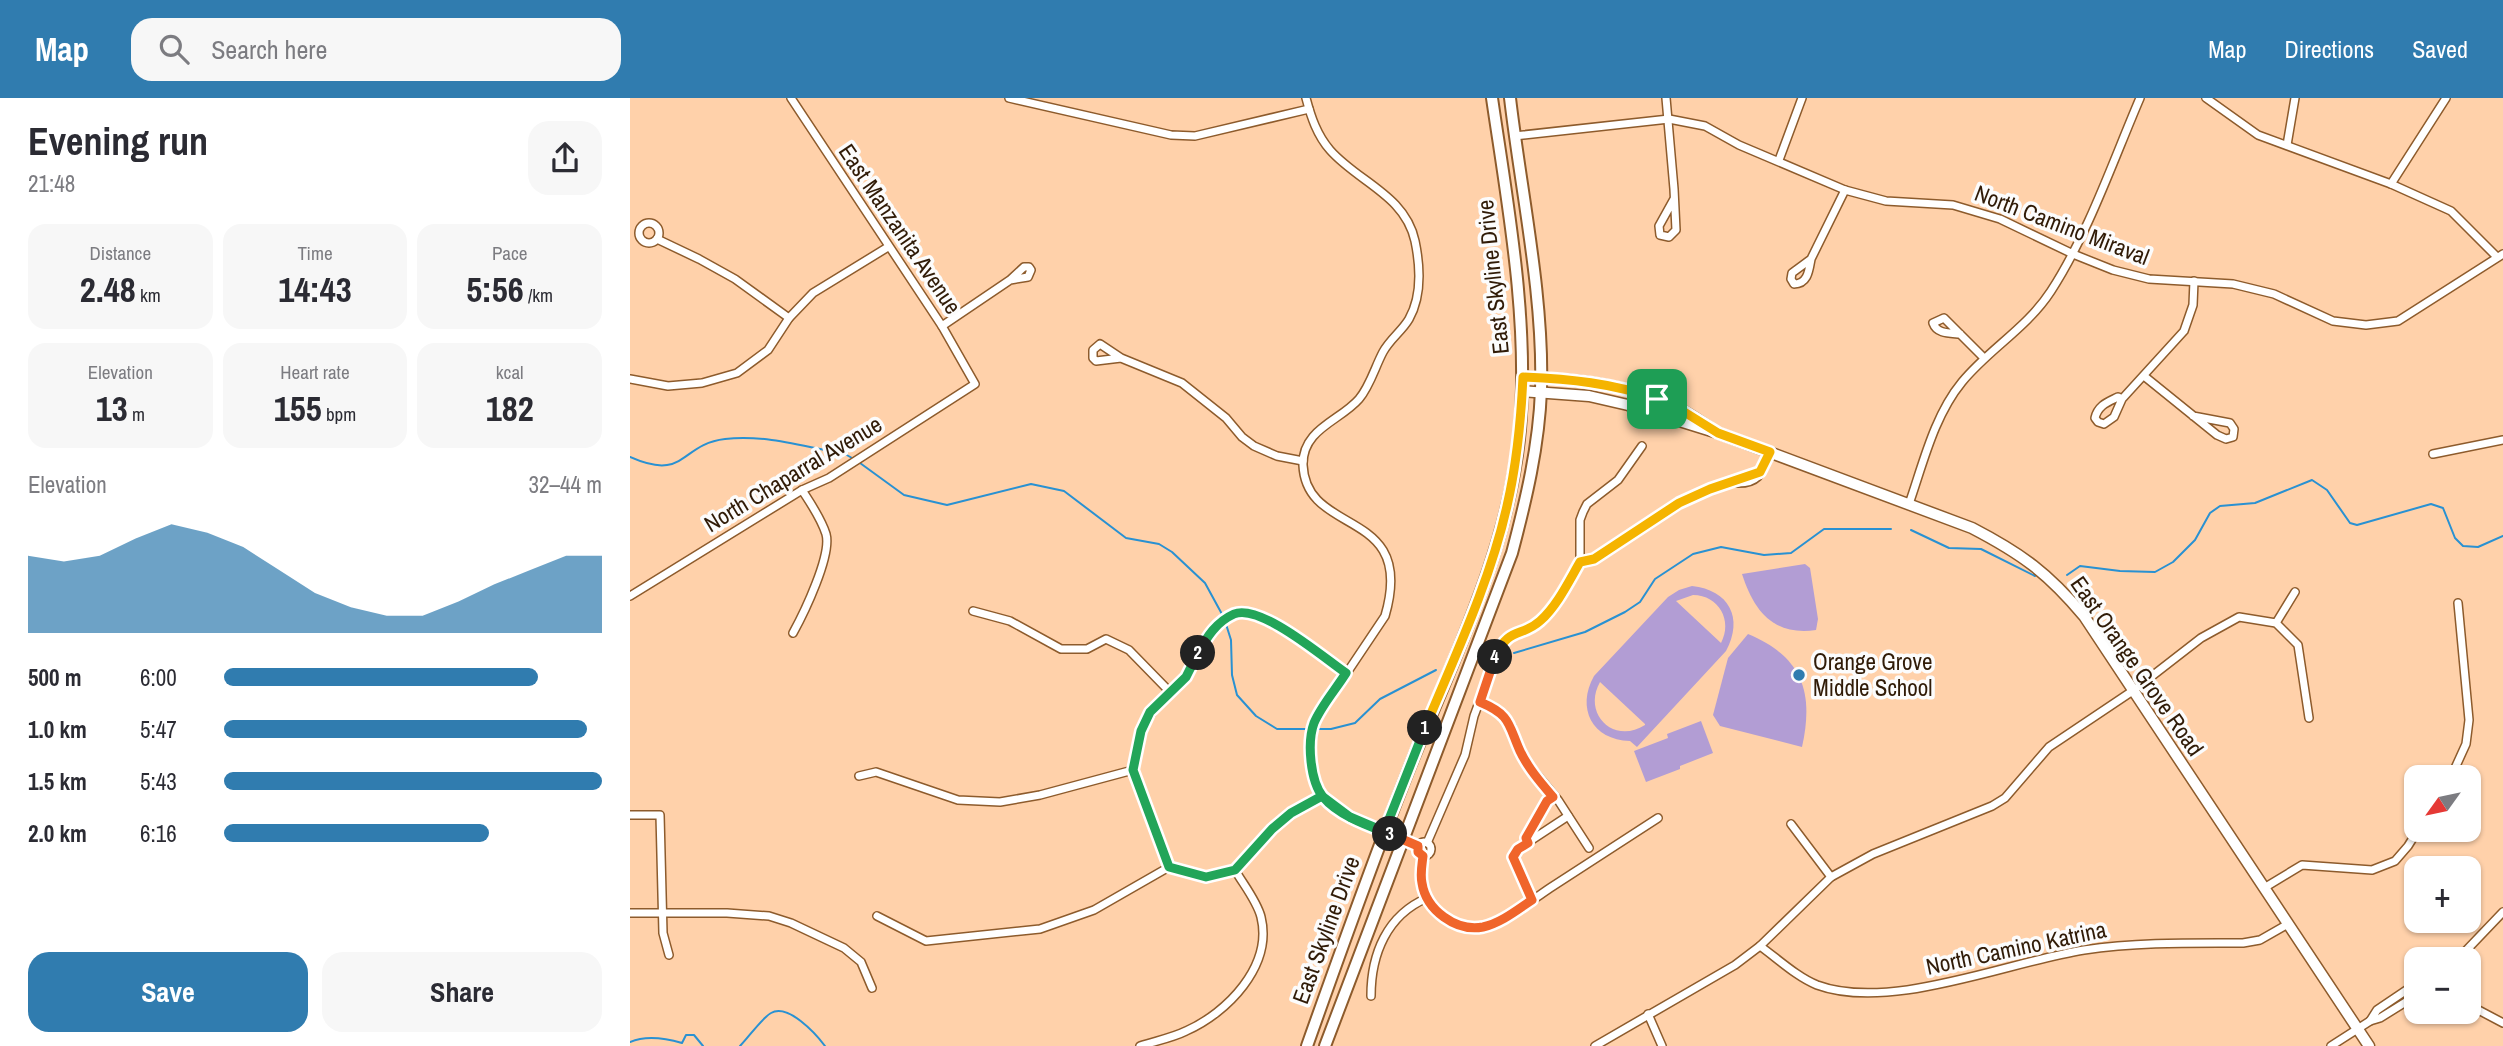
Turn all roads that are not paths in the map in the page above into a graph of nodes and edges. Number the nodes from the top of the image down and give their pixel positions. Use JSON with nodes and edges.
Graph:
{"nodes":[{"id":1,"x":790,"y":98,"type":"edge"},
{"id":2,"x":1009,"y":98,"type":"edge"},
{"id":3,"x":1306,"y":98,"type":"edge"},
{"id":4,"x":1492,"y":98,"type":"edge"},
{"id":5,"x":1510,"y":98,"type":"edge"},
{"id":6,"x":1666,"y":98,"type":"edge"},
{"id":7,"x":1802,"y":98,"type":"edge"},
{"id":8,"x":2140,"y":98,"type":"edge"},
{"id":9,"x":2206,"y":98,"type":"edge"},
{"id":10,"x":2295,"y":98,"type":"edge"},
{"id":11,"x":2446,"y":98,"type":"edge"},
{"id":12,"x":1309,"y":109,"type":"junction"},
{"id":13,"x":1669,"y":119,"type":"junction"},
{"id":14,"x":1514,"y":136,"type":"junction"},
{"id":15,"x":2287,"y":145,"type":"junction"},
{"id":16,"x":1779,"y":160,"type":"junction"},
{"id":17,"x":2391,"y":184,"type":"junction"},
{"id":18,"x":1845,"y":190,"type":"junction"},
{"id":19,"x":1674,"y":199,"type":"junction"},
{"id":20,"x":657,"y":239,"type":"dead end"},
{"id":21,"x":888,"y":247,"type":"junction"},
{"id":22,"x":2073,"y":254,"type":"junction"},
{"id":23,"x":2500,"y":256,"type":"edge"},
{"id":24,"x":1811,"y":259,"type":"dead end"},
{"id":25,"x":1010,"y":280,"type":"dead end"},
{"id":26,"x":2194,"y":281,"type":"junction"},
{"id":27,"x":789,"y":318,"type":"junction"},
{"id":28,"x":942,"y":326,"type":"junction"},
{"id":29,"x":1960,"y":334,"type":"dead end"},
{"id":30,"x":1121,"y":358,"type":"dead end"},
{"id":31,"x":1984,"y":358,"type":"junction"},
{"id":32,"x":2144,"y":376,"type":"junction"},
{"id":33,"x":1523,"y":377,"type":"junction"},
{"id":34,"x":1541,"y":378,"type":"junction"},
{"id":35,"x":630,"y":379,"type":"edge"},
{"id":36,"x":975,"y":384,"type":"joint"},
{"id":37,"x":1522,"y":391,"type":"junction"},
{"id":38,"x":1541,"y":392,"type":"junction"},
{"id":39,"x":2122,"y":398,"type":"dead end"},
{"id":40,"x":2193,"y":416,"type":"junction"},
{"id":41,"x":1718,"y":433,"type":"junction"},
{"id":42,"x":2503,"y":440,"type":"edge"},
{"id":43,"x":1642,"y":446,"type":"dead end"},
{"id":44,"x":1770,"y":452,"type":"junction"},
{"id":45,"x":2433,"y":454,"type":"dead end"},
{"id":46,"x":1303,"y":461,"type":"junction"},
{"id":47,"x":1760,"y":472,"type":"junction"},
{"id":48,"x":1731,"y":482,"type":"junction"},
{"id":49,"x":802,"y":490,"type":"junction"},
{"id":50,"x":1909,"y":504,"type":"junction"},
{"id":51,"x":1580,"y":562,"type":"junction"},
{"id":52,"x":2295,"y":592,"type":"dead end"},
{"id":53,"x":630,"y":596,"type":"edge"},
{"id":54,"x":2458,"y":603,"type":"dead end"},
{"id":55,"x":973,"y":611,"type":"dead end"},
{"id":56,"x":2276,"y":622,"type":"junction"},
{"id":57,"x":793,"y":633,"type":"dead end"},
{"id":58,"x":1346,"y":673,"type":"junction"},
{"id":59,"x":2134,"y":690,"type":"junction"},
{"id":60,"x":1170,"y":692,"type":"junction"},
{"id":61,"x":1480,"y":702,"type":"junction"},
{"id":62,"x":2309,"y":718,"type":"dead end"},
{"id":63,"x":2456,"y":765,"type":"edge"},
{"id":64,"x":1133,"y":770,"type":"junction"},
{"id":65,"x":859,"y":776,"type":"dead end"},
{"id":66,"x":1322,"y":796,"type":"junction"},
{"id":67,"x":1553,"y":797,"type":"junction"},
{"id":68,"x":630,"y":816,"type":"edge"},
{"id":69,"x":1568,"y":816,"type":"junction"},
{"id":70,"x":1658,"y":818,"type":"dead end"},
{"id":71,"x":1791,"y":824,"type":"dead end"},
{"id":72,"x":1384,"y":832,"type":"junction"},
{"id":73,"x":1403,"y":840,"type":"junction"},
{"id":74,"x":2410,"y":842,"type":"edge"},
{"id":75,"x":1427,"y":843,"type":"junction"},
{"id":76,"x":1528,"y":843,"type":"junction"},
{"id":77,"x":1418,"y":846,"type":"junction"},
{"id":78,"x":1589,"y":848,"type":"dead end"},
{"id":79,"x":1423,"y":856,"type":"junction"},
{"id":80,"x":1169,"y":867,"type":"junction"},
{"id":81,"x":1235,"y":870,"type":"junction"},
{"id":82,"x":1831,"y":877,"type":"junction"},
{"id":83,"x":2264,"y":888,"type":"junction"},
{"id":84,"x":1427,"y":898,"type":"junction"},
{"id":85,"x":1532,"y":900,"type":"junction"},
{"id":86,"x":663,"y":912,"type":"junction"},
{"id":87,"x":2503,"y":912,"type":"edge"},
{"id":88,"x":630,"y":913,"type":"edge"},
{"id":89,"x":877,"y":916,"type":"dead end"},
{"id":90,"x":2288,"y":924,"type":"junction"},
{"id":91,"x":1760,"y":946,"type":"junction"},
{"id":92,"x":2469,"y":947,"type":"edge"},
{"id":93,"x":669,"y":955,"type":"dead end"},
{"id":94,"x":872,"y":988,"type":"dead end"},
{"id":95,"x":2404,"y":992,"type":"edge"},
{"id":96,"x":1371,"y":996,"type":"dead end"},
{"id":97,"x":2404,"y":1003,"type":"edge"},
{"id":98,"x":2481,"y":1011,"type":"edge"},
{"id":99,"x":1648,"y":1014,"type":"junction"},
{"id":100,"x":2370,"y":1021,"type":"junction"},
{"id":101,"x":2503,"y":1023,"type":"edge"},
{"id":102,"x":2357,"y":1029,"type":"junction"},
{"id":103,"x":1140,"y":1046,"type":"edge"},
{"id":104,"x":1307,"y":1046,"type":"edge"},
{"id":105,"x":1325,"y":1046,"type":"edge"},
{"id":106,"x":1595,"y":1046,"type":"edge"},
{"id":107,"x":1662,"y":1046,"type":"edge"},
{"id":108,"x":2330,"y":1046,"type":"edge"},
{"id":109,"x":2368,"y":1046,"type":"edge"}],
"edges":[{"from":1,"to":21,"type":"street","name":"East Manzanita Avenue"},
{"from":2,"to":12,"type":"street"},
{"from":3,"to":12,"type":"street"},
{"from":4,"to":33,"type":"main road","name":"East Skyline Drive"},
{"from":5,"to":14,"type":"main road","name":"East Skyline Drive"},
{"from":6,"to":13,"type":"street"},
{"from":7,"to":16,"type":"street"},
{"from":8,"to":22,"type":"street"},
{"from":9,"to":15,"type":"street"},
{"from":10,"to":15,"type":"street"},
{"from":11,"to":17,"type":"street"},
{"from":12,"to":46,"type":"street"},
{"from":13,"to":14,"type":"street","name":"North Camino Miraval"},
{"from":13,"to":16,"type":"street","name":"North Camino Miraval"},
{"from":13,"to":19,"type":"street"},
{"from":14,"to":34,"type":"main road","name":"East Skyline Drive"},
{"from":15,"to":17,"type":"street"},
{"from":16,"to":18,"type":"street","name":"North Camino Miraval"},
{"from":17,"to":23,"type":"street"},
{"from":18,"to":22,"type":"street","name":"North Camino Miraval"},
{"from":18,"to":24,"type":"street"},
{"from":19,"to":19,"type":"street"},
{"from":20,"to":27,"type":"street"},
{"from":21,"to":27,"type":"street"},
{"from":21,"to":28,"type":"street","name":"East Manzanita Avenue"},
{"from":22,"to":26,"type":"street","name":"North Camino Miraval"},
{"from":22,"to":31,"type":"street"},
{"from":23,"to":26,"type":"street","name":"North Camino Miraval"},
{"from":25,"to":28,"type":"street"},
{"from":26,"to":32,"type":"street"},
{"from":27,"to":35,"type":"street"},
{"from":28,"to":36,"type":"street","name":"East Manzanita Avenue"},
{"from":29,"to":31,"type":"street"},
{"from":30,"to":46,"type":"street"},
{"from":31,"to":50,"type":"street"},
{"from":32,"to":39,"type":"street"},
{"from":32,"to":40,"type":"street"},
{"from":33,"to":34,"type":"main road","name":"East Orange Grove Road"},
{"from":33,"to":37,"type":"main road","name":"East Skyline Drive"},
{"from":34,"to":38,"type":"main road","name":"East Skyline Drive"},
{"from":34,"to":41,"type":"main road","name":"East Orange Grove Road"},
{"from":36,"to":49,"type":"street","name":"North Chaparral Avenue"},
{"from":37,"to":38,"type":"main road","name":"East Orange Grove Road"},
{"from":37,"to":72,"type":"main road","name":"East Skyline Drive"},
{"from":38,"to":41,"type":"main road","name":"East Orange Grove Road"},
{"from":38,"to":73,"type":"main road","name":"East Skyline Drive"},
{"from":40,"to":40,"type":"street"},
{"from":41,"to":44,"type":"main road","name":"East Orange Grove Road"},
{"from":42,"to":45,"type":"street"},
{"from":43,"to":51,"type":"street"},
{"from":44,"to":47,"type":"street"},
{"from":44,"to":50,"type":"main road","name":"East Orange Grove Road"},
{"from":46,"to":58,"type":"street"},
{"from":47,"to":48,"type":"street"},
{"from":47,"to":48,"type":"street"},
{"from":48,"to":51,"type":"street"},
{"from":49,"to":53,"type":"street","name":"North Chaparral Avenue"},
{"from":49,"to":57,"type":"street"},
{"from":50,"to":59,"type":"main road","name":"East Orange Grove Road"},
{"from":51,"to":61,"type":"street"},
{"from":52,"to":56,"type":"street"},
{"from":54,"to":63,"type":"street"},
{"from":55,"to":60,"type":"street"},
{"from":56,"to":59,"type":"street"},
{"from":56,"to":62,"type":"street"},
{"from":58,"to":60,"type":"street"},
{"from":58,"to":66,"type":"street"},
{"from":59,"to":82,"type":"street"},
{"from":59,"to":83,"type":"main road","name":"East Orange Grove Road"},
{"from":60,"to":64,"type":"street"},
{"from":61,"to":67,"type":"street"},
{"from":61,"to":75,"type":"street"},
{"from":64,"to":65,"type":"street"},
{"from":64,"to":80,"type":"street"},
{"from":66,"to":72,"type":"street"},
{"from":66,"to":81,"type":"street"},
{"from":67,"to":69,"type":"street"},
{"from":67,"to":76,"type":"street"},
{"from":68,"to":86,"type":"street"},
{"from":69,"to":76,"type":"street"},
{"from":69,"to":78,"type":"street"},
{"from":70,"to":85,"type":"street"},
{"from":71,"to":82,"type":"street"},
{"from":72,"to":73,"type":"street"},
{"from":72,"to":104,"type":"main road","name":"East Skyline Drive"},
{"from":73,"to":77,"type":"street"},
{"from":73,"to":105,"type":"main road","name":"East Skyline Drive"},
{"from":74,"to":83,"type":"street"},
{"from":75,"to":77,"type":"street"},
{"from":75,"to":79,"type":"street"},
{"from":76,"to":85,"type":"street"},
{"from":77,"to":79,"type":"street"},
{"from":79,"to":84,"type":"street"},
{"from":80,"to":81,"type":"street"},
{"from":80,"to":89,"type":"street"},
{"from":81,"to":103,"type":"street"},
{"from":82,"to":91,"type":"street"},
{"from":83,"to":90,"type":"main road","name":"East Orange Grove Road"},
{"from":84,"to":85,"type":"street"},
{"from":84,"to":96,"type":"street"},
{"from":86,"to":88,"type":"street"},
{"from":86,"to":93,"type":"street"},
{"from":86,"to":94,"type":"street"},
{"from":87,"to":92,"type":"street"},
{"from":90,"to":91,"type":"street","name":"North Camino Katrina"},
{"from":90,"to":102,"type":"main road","name":"East Orange Grove Road"},
{"from":91,"to":99,"type":"street"},
{"from":95,"to":100,"type":"street"},
{"from":97,"to":100,"type":"street"},
{"from":98,"to":101,"type":"street"},
{"from":99,"to":106,"type":"street"},
{"from":99,"to":107,"type":"street"},
{"from":100,"to":102,"type":"street"},
{"from":102,"to":108,"type":"street"},
{"from":102,"to":109,"type":"main road","name":"East Orange Grove Road"}]}
